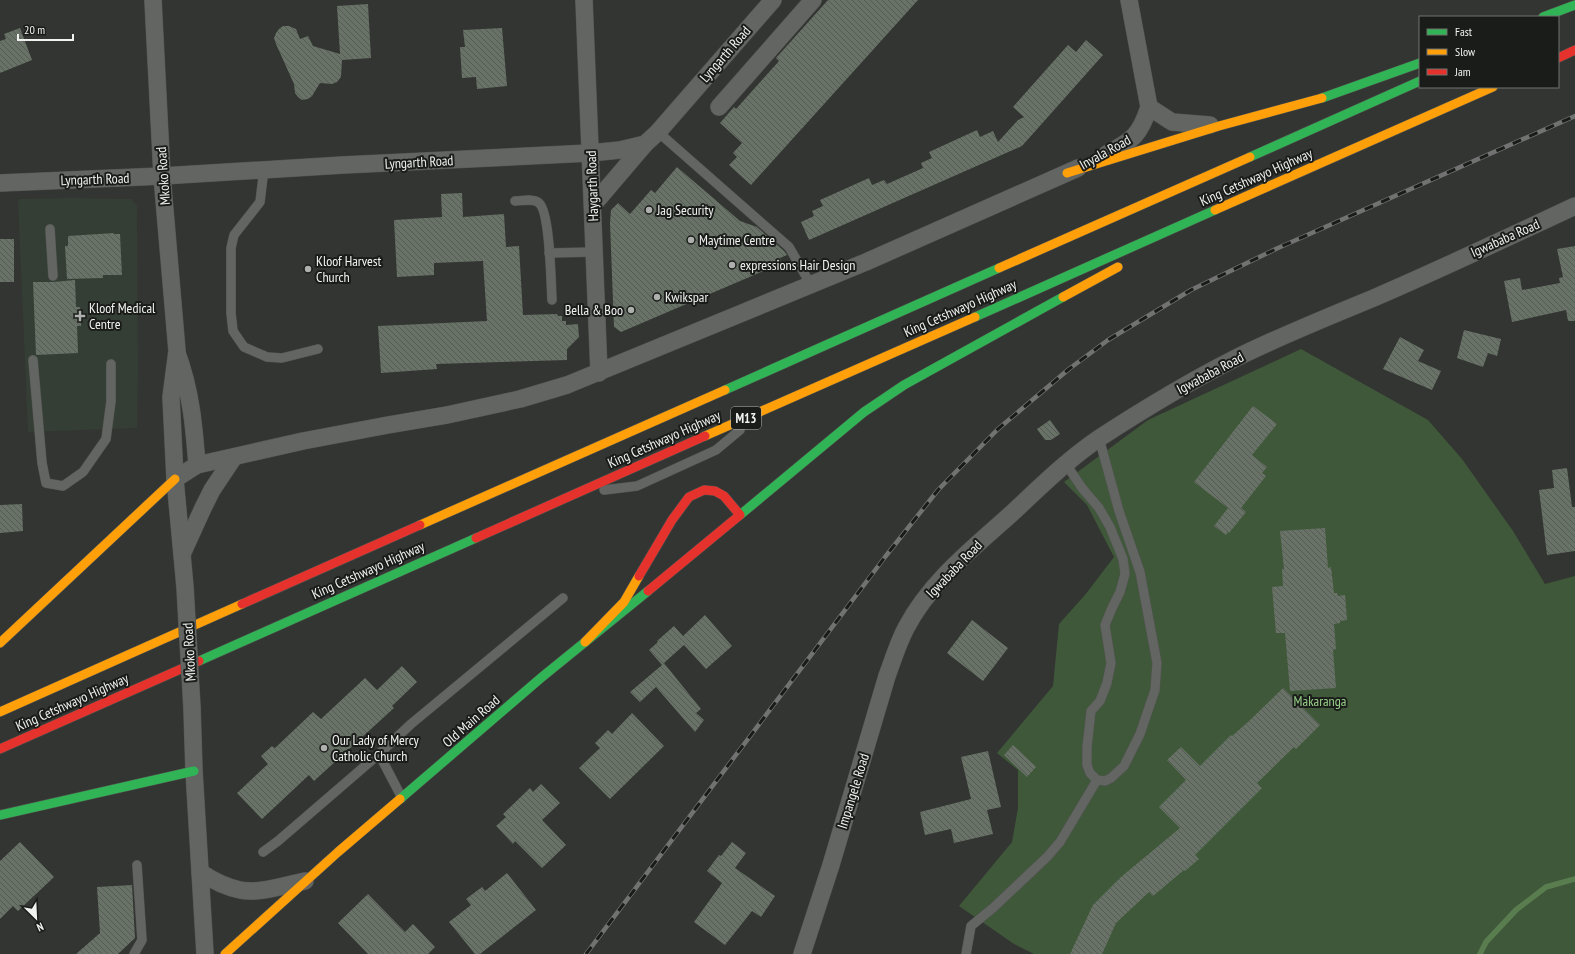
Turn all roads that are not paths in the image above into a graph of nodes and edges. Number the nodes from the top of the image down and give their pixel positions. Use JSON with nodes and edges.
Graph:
{"nodes":[{"id":1,"x":153,"y":0,"type":"edge"},
{"id":2,"x":584,"y":0,"type":"edge"},
{"id":3,"x":773,"y":0,"type":"edge"},
{"id":4,"x":813,"y":0,"type":"edge"},
{"id":5,"x":1129,"y":0,"type":"edge"},
{"id":6,"x":1575,"y":5,"type":"edge"},
{"id":7,"x":1575,"y":11,"type":"edge"},
{"id":8,"x":1546,"y":16,"type":"edge"},
{"id":9,"x":1559,"y":19,"type":"edge"},
{"id":10,"x":1575,"y":50,"type":"edge"},
{"id":11,"x":1559,"y":58,"type":"edge"},
{"id":12,"x":1419,"y":63,"type":"edge"},
{"id":13,"x":1419,"y":81,"type":"edge"},
{"id":14,"x":1491,"y":88,"type":"edge"},
{"id":15,"x":719,"y":107,"type":"dead end"},
{"id":16,"x":1149,"y":107,"type":"junction"},
{"id":17,"x":1219,"y":126,"type":"junction"},
{"id":18,"x":658,"y":132,"type":"junction"},
{"id":19,"x":645,"y":144,"type":"junction"},
{"id":20,"x":590,"y":153,"type":"junction"},
{"id":21,"x":264,"y":170,"type":"junction"},
{"id":22,"x":1067,"y":173,"type":"junction"},
{"id":23,"x":162,"y":176,"type":"junction"},
{"id":24,"x":0,"y":182,"type":"edge"},
{"id":25,"x":1266,"y":188,"type":"junction"},
{"id":26,"x":515,"y":200,"type":"dead end"},
{"id":27,"x":592,"y":205,"type":"junction"},
{"id":28,"x":1575,"y":206,"type":"edge"},
{"id":29,"x":50,"y":229,"type":"dead end"},
{"id":30,"x":1162,"y":244,"type":"dead end"},
{"id":31,"x":594,"y":252,"type":"junction"},
{"id":32,"x":549,"y":253,"type":"junction"},
{"id":33,"x":1127,"y":263,"type":"dead end"},
{"id":34,"x":53,"y":276,"type":"dead end"},
{"id":35,"x":811,"y":284,"type":"junction"},
{"id":36,"x":552,"y":300,"type":"dead end"},
{"id":37,"x":318,"y":349,"type":"dead end"},
{"id":38,"x":177,"y":351,"type":"junction"},
{"id":39,"x":33,"y":360,"type":"dead end"},
{"id":40,"x":111,"y":364,"type":"dead end"},
{"id":41,"x":599,"y":373,"type":"junction"},
{"id":42,"x":761,"y":412,"type":"junction"},
{"id":43,"x":1099,"y":438,"type":"junction"},
{"id":44,"x":234,"y":457,"type":"junction"},
{"id":45,"x":1066,"y":464,"type":"junction"},
{"id":46,"x":197,"y":466,"type":"junction"},
{"id":47,"x":175,"y":479,"type":"junction"},
{"id":48,"x":575,"y":494,"type":"junction"},
{"id":49,"x":740,"y":515,"type":"junction"},
{"id":50,"x":182,"y":553,"type":"junction"},
{"id":51,"x":1135,"y":556,"type":"junction"},
{"id":52,"x":1123,"y":559,"type":"junction"},
{"id":53,"x":563,"y":598,"type":"dead end"},
{"id":54,"x":906,"y":628,"type":"joint"},
{"id":55,"x":585,"y":642,"type":"junction"},
{"id":56,"x":0,"y":644,"type":"edge"},
{"id":57,"x":0,"y":712,"type":"edge"},
{"id":58,"x":0,"y":750,"type":"edge"},
{"id":59,"x":379,"y":754,"type":"junction"},
{"id":60,"x":194,"y":771,"type":"junction"},
{"id":61,"x":1097,"y":780,"type":"junction"},
{"id":62,"x":402,"y":798,"type":"junction"},
{"id":63,"x":0,"y":815,"type":"edge"},
{"id":64,"x":263,"y":852,"type":"dead end"},
{"id":65,"x":137,"y":865,"type":"dead end"},
{"id":66,"x":200,"y":872,"type":"junction"},
{"id":67,"x":305,"y":881,"type":"junction"},
{"id":68,"x":134,"y":954,"type":"edge"},
{"id":69,"x":206,"y":954,"type":"edge"},
{"id":70,"x":225,"y":954,"type":"edge"},
{"id":71,"x":802,"y":954,"type":"edge"},
{"id":72,"x":966,"y":954,"type":"edge"}],
"edges":[{"from":1,"to":23,"type":"street","name":"Mkoko Road"},
{"from":2,"to":20,"type":"street","name":"Haygarth Road"},
{"from":3,"to":18,"type":"street","name":"Lyngarth Road"},
{"from":4,"to":15,"type":"street"},
{"from":5,"to":16,"type":"street"},
{"from":6,"to":8,"type":"main road"},
{"from":7,"to":9,"type":"main road"},
{"from":10,"to":11,"type":"main road"},
{"from":12,"to":17,"type":"main road"},
{"from":13,"to":57,"type":"main road","name":"King Cetshwayo Highway","number":"M13"},
{"from":14,"to":25,"type":"main road","name":"King Cetshwayo Highway","number":"M13"},
{"from":16,"to":17,"type":"street"},
{"from":16,"to":22,"type":"street","name":"Inyala Road"},
{"from":17,"to":22,"type":"main road"},
{"from":18,"to":19,"type":"street","name":"Lyngarth Road"},
{"from":18,"to":35,"type":"lane"},
{"from":19,"to":20,"type":"street","name":"Lyngarth Road"},
{"from":19,"to":27,"type":"street"},
{"from":20,"to":21,"type":"street","name":"Lyngarth Road"},
{"from":20,"to":27,"type":"street","name":"Haygarth Road"},
{"from":21,"to":23,"type":"street","name":"Lyngarth Road"},
{"from":21,"to":37,"type":"lane"},
{"from":22,"to":35,"type":"street","name":"Inyala Road"},
{"from":23,"to":24,"type":"street","name":"Lyngarth Road"},
{"from":23,"to":38,"type":"street","name":"Mkoko Road"},
{"from":25,"to":30,"type":"main road"},
{"from":25,"to":42,"type":"main road","name":"King Cetshwayo Highway","number":"M13"},
{"from":26,"to":32,"type":"lane"},
{"from":27,"to":31,"type":"street","name":"Haygarth Road"},
{"from":28,"to":43,"type":"street","name":"Igwababa Road"},
{"from":29,"to":34,"type":"lane"},
{"from":31,"to":32,"type":"lane"},
{"from":31,"to":41,"type":"street","name":"Haygarth Road"},
{"from":32,"to":36,"type":"lane"},
{"from":33,"to":49,"type":"main road","name":"Old Main Road"},
{"from":35,"to":41,"type":"street","name":"Inyala Road"},
{"from":38,"to":46,"type":"street","name":"Mkoko Road"},
{"from":38,"to":47,"type":"street","name":"Mkoko Road"},
{"from":39,"to":40,"type":"lane"},
{"from":41,"to":44,"type":"street","name":"Inyala Road"},
{"from":42,"to":48,"type":"main road","name":"King Cetshwayo Highway","number":"M13"},
{"from":42,"to":48,"type":"lane"},
{"from":43,"to":45,"type":"street","name":"Igwababa Road"},
{"from":43,"to":51,"type":"lane"},
{"from":44,"to":46,"type":"street","name":"Inyala Road"},
{"from":44,"to":50,"type":"street"},
{"from":45,"to":52,"type":"lane"},
{"from":45,"to":54,"type":"street","name":"Igwababa Road"},
{"from":46,"to":47,"type":"street","name":"Inyala Road"},
{"from":47,"to":50,"type":"street","name":"Mkoko Road"},
{"from":47,"to":56,"type":"main road"},
{"from":48,"to":58,"type":"main road","name":"King Cetshwayo Highway","number":"M13"},
{"from":49,"to":55,"type":"main road","name":"Old Main Road"},
{"from":49,"to":55,"type":"main road"},
{"from":50,"to":60,"type":"street","name":"Mkoko Road","bridge":true},
{"from":51,"to":52,"type":"lane"},
{"from":51,"to":61,"type":"lane"},
{"from":52,"to":61,"type":"lane"},
{"from":53,"to":59,"type":"lane"},
{"from":54,"to":71,"type":"street","name":"Impangele Road"},
{"from":55,"to":62,"type":"main road","name":"Old Main Road"},
{"from":59,"to":62,"type":"lane"},
{"from":59,"to":64,"type":"lane"},
{"from":60,"to":63,"type":"main road"},
{"from":60,"to":66,"type":"street","name":"Mkoko Road"},
{"from":61,"to":72,"type":"lane"},
{"from":62,"to":67,"type":"main road","name":"Old Main Road"},
{"from":65,"to":68,"type":"lane"},
{"from":66,"to":67,"type":"street"},
{"from":66,"to":69,"type":"street","name":"Mkoko Road"},
{"from":67,"to":70,"type":"main road","name":"Old Main Road"}]}
